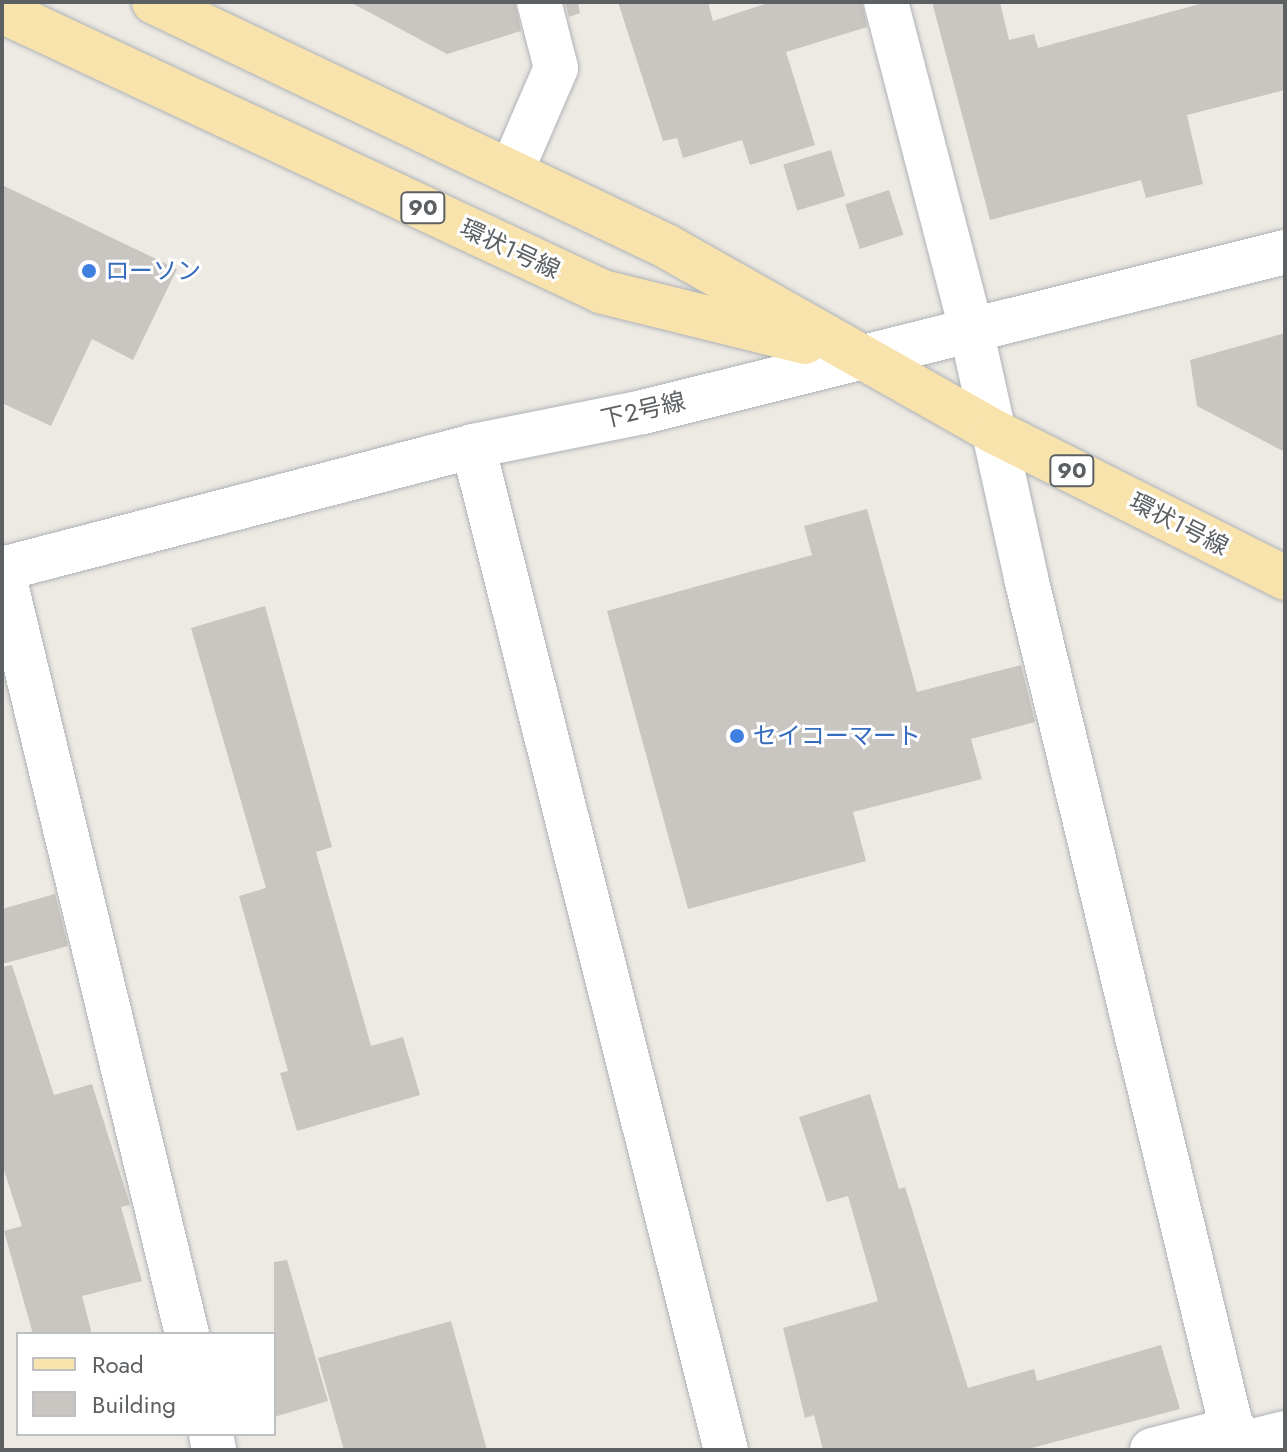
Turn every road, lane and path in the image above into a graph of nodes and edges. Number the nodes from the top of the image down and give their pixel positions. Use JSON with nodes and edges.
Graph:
{"nodes":[{"id":1,"x":154,"y":2,"type":"edge"},
{"id":2,"x":539,"y":2,"type":"edge"},
{"id":3,"x":886,"y":2,"type":"edge"},
{"id":4,"x":2,"y":11,"type":"edge"},
{"id":5,"x":511,"y":172,"type":"junction"},
{"id":6,"x":1285,"y":252,"type":"edge"},
{"id":7,"x":971,"y":329,"type":"junction"},
{"id":8,"x":862,"y":356,"type":"junction"},
{"id":9,"x":995,"y":432,"type":"junction"},
{"id":10,"x":473,"y":446,"type":"junction"},
{"id":11,"x":2,"y":569,"type":"edge"},
{"id":12,"x":1285,"y":578,"type":"edge"},
{"id":13,"x":187,"y":1332,"type":"edge"},
{"id":14,"x":1285,"y":1433,"type":"edge"},
{"id":15,"x":1236,"y":1441,"type":"edge"},
{"id":16,"x":726,"y":1450,"type":"edge"},
{"id":17,"x":1152,"y":1450,"type":"edge"}],
"edges":[{"from":1,"to":5,"type":"main road","name":"環状1号線","number":"90"},
{"from":2,"to":5,"type":"street"},
{"from":3,"to":7,"type":"street"},
{"from":4,"to":8,"type":"main road","name":"環状1号線","number":"90"},
{"from":5,"to":8,"type":"main road","name":"環状1号線","number":"90"},
{"from":6,"to":7,"type":"street","name":"下2号線"},
{"from":7,"to":8,"type":"street","name":"下2号線"},
{"from":7,"to":9,"type":"street"},
{"from":8,"to":9,"type":"main road","name":"環状1号線","number":"90"},
{"from":8,"to":10,"type":"street","name":"下2号線"},
{"from":9,"to":12,"type":"main road","name":"環状1号線","number":"90"},
{"from":9,"to":15,"type":"street"},
{"from":10,"to":11,"type":"street","name":"下2号線"},
{"from":10,"to":16,"type":"street"},
{"from":11,"to":13,"type":"street"},
{"from":14,"to":15,"type":"street"},
{"from":15,"to":17,"type":"street"}]}
